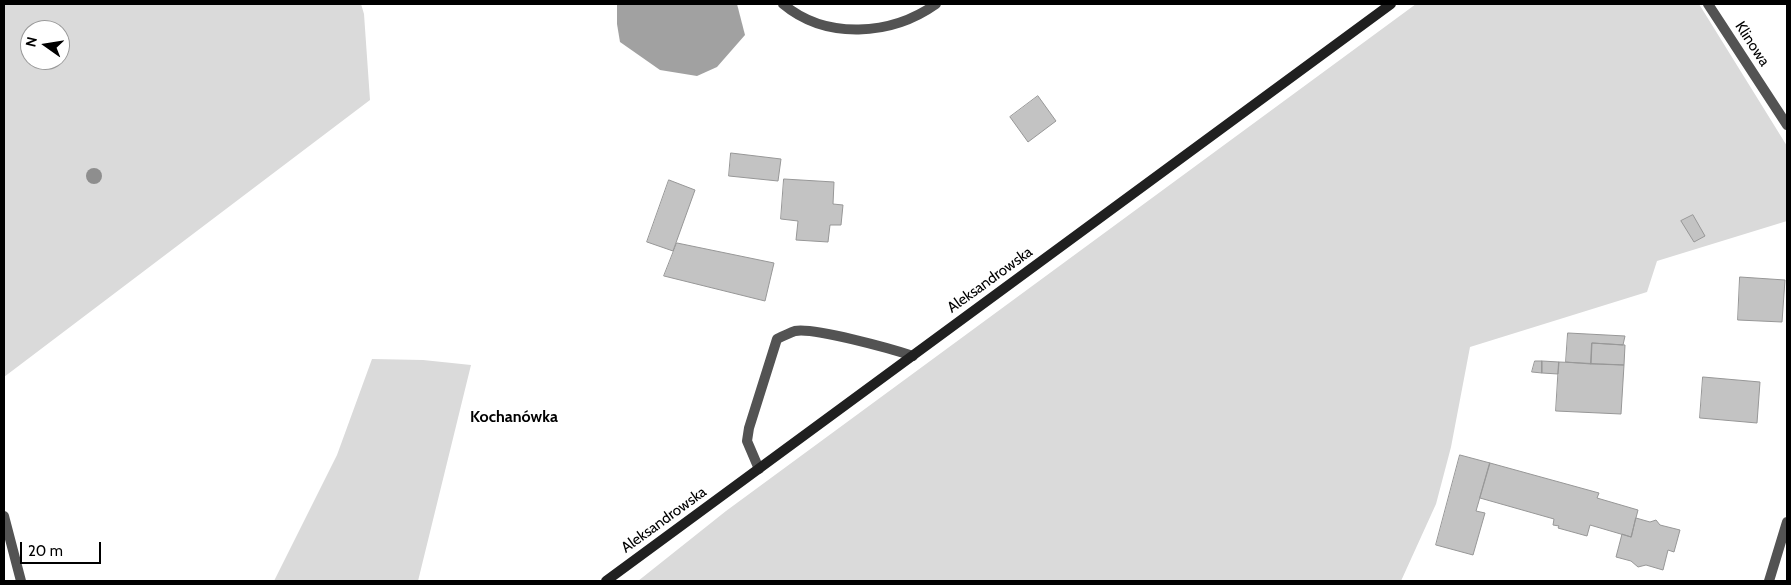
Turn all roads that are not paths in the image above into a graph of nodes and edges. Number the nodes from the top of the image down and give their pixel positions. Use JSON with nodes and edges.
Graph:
{"nodes":[{"id":1,"x":783,"y":4,"type":"edge"},
{"id":2,"x":936,"y":4,"type":"edge"},
{"id":3,"x":1391,"y":4,"type":"edge"},
{"id":4,"x":1708,"y":4,"type":"edge"},
{"id":5,"x":1787,"y":125,"type":"edge"},
{"id":6,"x":913,"y":356,"type":"junction"},
{"id":7,"x":759,"y":469,"type":"junction"},
{"id":8,"x":4,"y":516,"type":"edge"},
{"id":9,"x":1787,"y":522,"type":"edge"},
{"id":10,"x":7,"y":539,"type":"edge"},
{"id":11,"x":20,"y":581,"type":"edge"},
{"id":12,"x":606,"y":581,"type":"edge"},
{"id":13,"x":1769,"y":581,"type":"edge"}],
"edges":[{"from":1,"to":2,"type":"street"},
{"from":3,"to":6,"type":"main road","name":"Aleksandrowska"},
{"from":4,"to":5,"type":"street","name":"Klinowa"},
{"from":6,"to":7,"type":"main road","name":"Aleksandrowska"},
{"from":6,"to":7,"type":"street"},
{"from":7,"to":12,"type":"main road","name":"Aleksandrowska"},
{"from":8,"to":10,"type":"street"},
{"from":9,"to":13,"type":"street"},
{"from":10,"to":11,"type":"street"}]}
